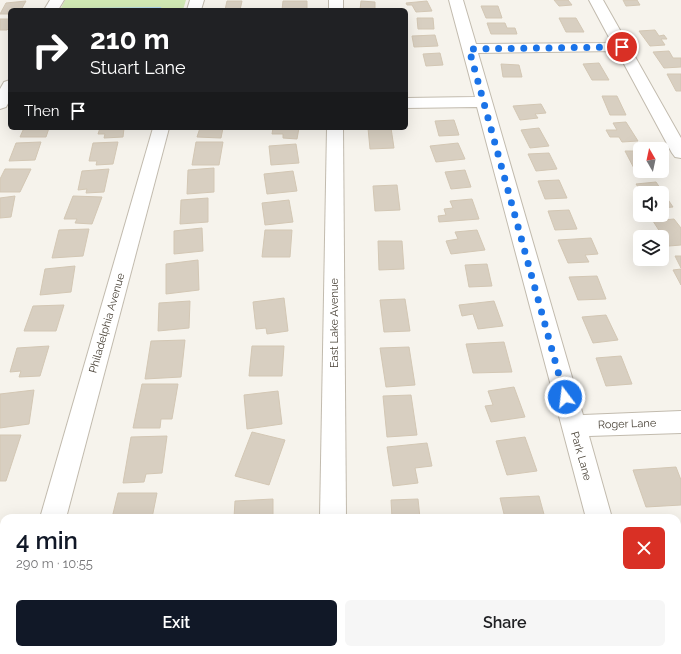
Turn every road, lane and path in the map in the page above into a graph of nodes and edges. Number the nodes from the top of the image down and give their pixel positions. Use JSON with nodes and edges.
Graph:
{"nodes":[{"id":1,"x":456,"y":0,"type":"edge"},
{"id":2,"x":596,"y":0,"type":"edge"},
{"id":3,"x":622,"y":47,"type":"junction"},
{"id":4,"x":469,"y":49,"type":"junction"},
{"id":5,"x":8,"y":90,"type":"edge"},
{"id":6,"x":484,"y":102,"type":"junction"},
{"id":7,"x":408,"y":103,"type":"edge"},
{"id":8,"x":0,"y":104,"type":"edge"},
{"id":9,"x":160,"y":130,"type":"edge"},
{"id":10,"x":335,"y":130,"type":"edge"},
{"id":11,"x":681,"y":153,"type":"edge"},
{"id":12,"x":681,"y":422,"type":"edge"},
{"id":13,"x":573,"y":426,"type":"junction"},
{"id":14,"x":54,"y":514,"type":"edge"},
{"id":15,"x":333,"y":514,"type":"edge"},
{"id":16,"x":598,"y":514,"type":"edge"}],
"edges":[{"from":1,"to":4,"type":"street","name":"Park Lane"},
{"from":2,"to":3,"type":"street"},
{"from":3,"to":4,"type":"street"},
{"from":3,"to":11,"type":"street"},
{"from":4,"to":6,"type":"street","name":"Park Lane"},
{"from":5,"to":8,"type":"street"},
{"from":6,"to":7,"type":"street"},
{"from":6,"to":13,"type":"street","name":"Park Lane"},
{"from":9,"to":14,"type":"street","name":"Philadelphia Avenue"},
{"from":10,"to":15,"type":"street","name":"East Lake Avenue"},
{"from":12,"to":13,"type":"street","name":"Roger Lane"},
{"from":13,"to":16,"type":"street","name":"Park Lane"}]}
